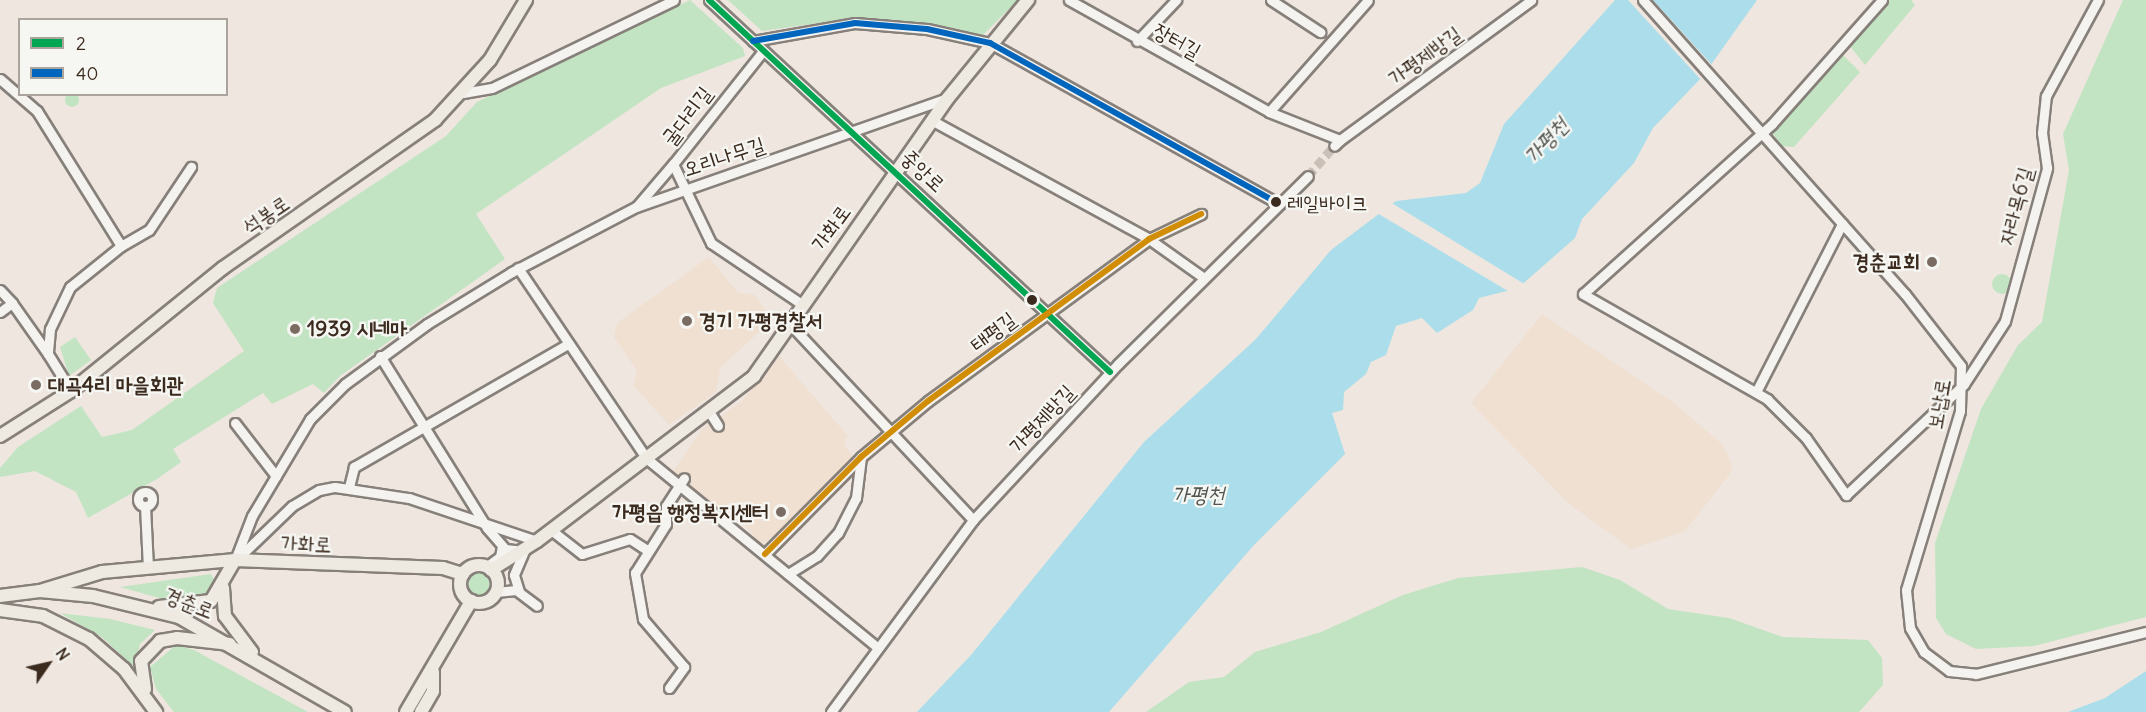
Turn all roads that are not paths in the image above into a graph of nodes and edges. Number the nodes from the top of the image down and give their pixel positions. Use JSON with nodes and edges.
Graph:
{"nodes":[{"id":1,"x":526,"y":0,"type":"edge"},
{"id":2,"x":674,"y":0,"type":"edge"},
{"id":3,"x":709,"y":0,"type":"edge"},
{"id":4,"x":1028,"y":0,"type":"edge"},
{"id":5,"x":1069,"y":0,"type":"edge"},
{"id":6,"x":1176,"y":0,"type":"edge"},
{"id":7,"x":1271,"y":0,"type":"edge"},
{"id":8,"x":1368,"y":0,"type":"edge"},
{"id":9,"x":1531,"y":0,"type":"edge"},
{"id":10,"x":1642,"y":0,"type":"edge"},
{"id":11,"x":1882,"y":0,"type":"edge"},
{"id":12,"x":2098,"y":0,"type":"edge"},
{"id":13,"x":1320,"y":32,"type":"dead end"},
{"id":14,"x":753,"y":41,"type":"junction"},
{"id":15,"x":1137,"y":41,"type":"junction"},
{"id":16,"x":990,"y":43,"type":"junction"},
{"id":17,"x":764,"y":51,"type":"junction"},
{"id":18,"x":0,"y":79,"type":"edge"},
{"id":19,"x":463,"y":93,"type":"junction"},
{"id":20,"x":18,"y":95,"type":"edge"},
{"id":21,"x":20,"y":96,"type":"edge"},
{"id":22,"x":948,"y":98,"type":"junction"},
{"id":23,"x":1269,"y":112,"type":"junction"},
{"id":24,"x":933,"y":121,"type":"junction"},
{"id":25,"x":856,"y":133,"type":"junction"},
{"id":26,"x":1762,"y":134,"type":"junction"},
{"id":27,"x":673,"y":164,"type":"junction"},
{"id":28,"x":191,"y":167,"type":"dead end"},
{"id":29,"x":897,"y":171,"type":"junction"},
{"id":30,"x":1308,"y":176,"type":"tunnel mouth"},
{"id":31,"x":682,"y":190,"type":"junction"},
{"id":32,"x":1279,"y":204,"type":"junction"},
{"id":33,"x":636,"y":207,"type":"junction"},
{"id":34,"x":1201,"y":214,"type":"dead end"},
{"id":35,"x":1842,"y":224,"type":"junction"},
{"id":36,"x":1149,"y":240,"type":"junction"},
{"id":37,"x":121,"y":246,"type":"junction"},
{"id":38,"x":518,"y":268,"type":"junction"},
{"id":39,"x":1204,"y":278,"type":"junction"},
{"id":40,"x":0,"y":290,"type":"edge"},
{"id":41,"x":12,"y":303,"type":"junction"},
{"id":42,"x":800,"y":303,"type":"junction"},
{"id":43,"x":0,"y":312,"type":"edge"},
{"id":44,"x":1048,"y":314,"type":"junction"},
{"id":45,"x":788,"y":322,"type":"junction"},
{"id":46,"x":568,"y":344,"type":"junction"},
{"id":47,"x":48,"y":354,"type":"junction"},
{"id":48,"x":380,"y":356,"type":"junction"},
{"id":49,"x":1110,"y":372,"type":"junction"},
{"id":50,"x":1964,"y":384,"type":"junction"},
{"id":51,"x":71,"y":391,"type":"junction"},
{"id":52,"x":1756,"y":392,"type":"junction"},
{"id":53,"x":710,"y":413,"type":"junction"},
{"id":54,"x":235,"y":423,"type":"dead end"},
{"id":55,"x":718,"y":426,"type":"dead end"},
{"id":56,"x":14,"y":429,"type":"junction"},
{"id":57,"x":427,"y":430,"type":"junction"},
{"id":58,"x":889,"y":433,"type":"junction"},
{"id":59,"x":0,"y":436,"type":"edge"},
{"id":60,"x":0,"y":447,"type":"edge"},
{"id":61,"x":861,"y":457,"type":"junction"},
{"id":62,"x":646,"y":458,"type":"junction"},
{"id":63,"x":276,"y":476,"type":"junction"},
{"id":64,"x":681,"y":481,"type":"junction"},
{"id":65,"x":349,"y":487,"type":"junction"},
{"id":66,"x":145,"y":506,"type":"dead end"},
{"id":67,"x":973,"y":520,"type":"junction"},
{"id":68,"x":487,"y":528,"type":"junction"},
{"id":69,"x":551,"y":530,"type":"junction"},
{"id":70,"x":537,"y":541,"type":"junction"},
{"id":71,"x":502,"y":546,"type":"junction"},
{"id":72,"x":646,"y":550,"type":"junction"},
{"id":73,"x":524,"y":551,"type":"junction"},
{"id":74,"x":765,"y":554,"type":"junction"},
{"id":75,"x":235,"y":560,"type":"junction"},
{"id":76,"x":148,"y":568,"type":"junction"},
{"id":77,"x":488,"y":568,"type":"junction"},
{"id":78,"x":463,"y":574,"type":"junction"},
{"id":79,"x":788,"y":574,"type":"junction"},
{"id":80,"x":223,"y":588,"type":"junction"},
{"id":81,"x":497,"y":588,"type":"junction"},
{"id":82,"x":40,"y":591,"type":"junction"},
{"id":83,"x":519,"y":591,"type":"junction"},
{"id":84,"x":0,"y":596,"type":"edge"},
{"id":85,"x":471,"y":601,"type":"junction"},
{"id":86,"x":537,"y":606,"type":"dead end"},
{"id":87,"x":145,"y":608,"type":"junction"},
{"id":88,"x":0,"y":610,"type":"edge"},
{"id":89,"x":43,"y":616,"type":"junction"},
{"id":90,"x":2146,"y":632,"type":"edge"},
{"id":91,"x":233,"y":644,"type":"junction"},
{"id":92,"x":876,"y":646,"type":"junction"},
{"id":93,"x":256,"y":657,"type":"junction"},
{"id":94,"x":433,"y":671,"type":"junction"},
{"id":95,"x":669,"y":688,"type":"dead end"},
{"id":96,"x":156,"y":712,"type":"edge"},
{"id":97,"x":161,"y":712,"type":"edge"},
{"id":98,"x":345,"y":712,"type":"edge"},
{"id":99,"x":406,"y":712,"type":"edge"},
{"id":100,"x":421,"y":712,"type":"edge"},
{"id":101,"x":831,"y":712,"type":"edge"}],
"edges":[{"from":1,"to":19,"type":"main road","name":"석봉로"},
{"from":2,"to":19,"type":"street"},
{"from":3,"to":14,"type":"street","name":"중앙로"},
{"from":4,"to":16,"type":"main road","name":"가화로"},
{"from":5,"to":15,"type":"street","name":"장터길"},
{"from":6,"to":15,"type":"street"},
{"from":7,"to":13,"type":"street"},
{"from":8,"to":23,"type":"street"},
{"from":9,"to":23,"type":"street","name":"가평제방길"},
{"from":10,"to":26,"type":"street","name":"보납로"},
{"from":11,"to":26,"type":"street"},
{"from":12,"to":50,"type":"street","name":"자라목6길"},
{"from":14,"to":16,"type":"street"},
{"from":14,"to":17,"type":"street","name":"중앙로"},
{"from":15,"to":23,"type":"street","name":"장터길"},
{"from":16,"to":22,"type":"main road","name":"가화로"},
{"from":16,"to":32,"type":"street"},
{"from":17,"to":25,"type":"street","name":"중앙로"},
{"from":17,"to":27,"type":"street","name":"굴다리길"},
{"from":18,"to":20,"type":"street"},
{"from":19,"to":51,"type":"main road","name":"석봉로"},
{"from":21,"to":37,"type":"street"},
{"from":22,"to":24,"type":"main road","name":"가화로"},
{"from":22,"to":25,"type":"street","name":"오리나무길"},
{"from":24,"to":29,"type":"main road","name":"가화로"},
{"from":24,"to":36,"type":"street"},
{"from":25,"to":29,"type":"street","name":"중앙로"},
{"from":25,"to":31,"type":"street","name":"오리나무길"},
{"from":26,"to":35,"type":"street","name":"보납로"},
{"from":26,"to":52,"type":"street"},
{"from":27,"to":31,"type":"street","name":"굴다리길"},
{"from":27,"to":33,"type":"street"},
{"from":28,"to":37,"type":"street"},
{"from":29,"to":42,"type":"main road","name":"가화로"},
{"from":29,"to":44,"type":"street","name":"중앙로"},
{"from":30,"to":32,"type":"street","name":"가평제방길"},
{"from":31,"to":33,"type":"street","name":"오리나무길"},
{"from":31,"to":42,"type":"street","name":"굴다리길"},
{"from":32,"to":39,"type":"street","name":"가평제방길"},
{"from":33,"to":38,"type":"street","name":"오리나무길"},
{"from":34,"to":36,"type":"street","name":"태평길"},
{"from":35,"to":50,"type":"street","name":"보납로"},
{"from":35,"to":52,"type":"street"},
{"from":36,"to":39,"type":"street"},
{"from":36,"to":44,"type":"street","name":"태평길"},
{"from":37,"to":47,"type":"street"},
{"from":38,"to":46,"type":"street"},
{"from":38,"to":48,"type":"street","name":"오리나무길"},
{"from":39,"to":49,"type":"street","name":"가평제방길"},
{"from":40,"to":41,"type":"street"},
{"from":41,"to":43,"type":"street"},
{"from":41,"to":47,"type":"street"},
{"from":42,"to":45,"type":"main road","name":"가화로"},
{"from":44,"to":49,"type":"street","name":"중앙로"},
{"from":44,"to":58,"type":"street","name":"태평길"},
{"from":45,"to":53,"type":"main road","name":"가화로"},
{"from":45,"to":58,"type":"street"},
{"from":46,"to":57,"type":"street"},
{"from":46,"to":62,"type":"street"},
{"from":47,"to":51,"type":"street"},
{"from":48,"to":57,"type":"street"},
{"from":48,"to":63,"type":"street","name":"오리나무길"},
{"from":49,"to":67,"type":"street","name":"가평제방길"},
{"from":50,"to":52,"type":"street"},
{"from":50,"to":90,"type":"street","name":"보납로"},
{"from":51,"to":56,"type":"main road","name":"석봉로"},
{"from":53,"to":55,"type":"street"},
{"from":53,"to":62,"type":"main road","name":"가화로"},
{"from":54,"to":63,"type":"street"},
{"from":56,"to":59,"type":"main road","name":"석봉로"},
{"from":56,"to":60,"type":"main road"},
{"from":57,"to":65,"type":"street"},
{"from":57,"to":68,"type":"street"},
{"from":58,"to":61,"type":"street","name":"태평길"},
{"from":58,"to":67,"type":"street"},
{"from":61,"to":74,"type":"street","name":"태평길"},
{"from":61,"to":79,"type":"street"},
{"from":62,"to":64,"type":"street"},
{"from":62,"to":69,"type":"main road","name":"가화로"},
{"from":63,"to":75,"type":"street","name":"오리나무길"},
{"from":64,"to":72,"type":"street"},
{"from":64,"to":74,"type":"street"},
{"from":65,"to":68,"type":"street"},
{"from":65,"to":75,"type":"street"},
{"from":66,"to":76,"type":"street"},
{"from":67,"to":92,"type":"street","name":"가평제방길"},
{"from":68,"to":70,"type":"street"},
{"from":68,"to":71,"type":"street"},
{"from":69,"to":70,"type":"main road","name":"가화로"},
{"from":69,"to":72,"type":"street"},
{"from":70,"to":73,"type":"main road","name":"가화로"},
{"from":71,"to":73,"type":"street"},
{"from":71,"to":77,"type":"street"},
{"from":72,"to":95,"type":"street"},
{"from":73,"to":77,"type":"main road","name":"가화로"},
{"from":73,"to":81,"type":"main road","name":"가화로"},
{"from":73,"to":83,"type":"street"},
{"from":74,"to":79,"type":"street"},
{"from":75,"to":76,"type":"main road","name":"가화로"},
{"from":75,"to":78,"type":"main road","name":"가화로"},
{"from":75,"to":80,"type":"main road"},
{"from":76,"to":82,"type":"main road","name":"가화로"},
{"from":77,"to":78,"type":"main road"},
{"from":77,"to":81,"type":"main road"},
{"from":78,"to":85,"type":"main road"},
{"from":79,"to":92,"type":"street"},
{"from":80,"to":87,"type":"main road"},
{"from":80,"to":93,"type":"main road"},
{"from":81,"to":83,"type":"street"},
{"from":81,"to":85,"type":"main road"},
{"from":82,"to":84,"type":"main road","name":"경춘로"},
{"from":82,"to":87,"type":"main road","name":"경춘로"},
{"from":83,"to":86,"type":"street"},
{"from":84,"to":89,"type":"main road"},
{"from":85,"to":94,"type":"main road"},
{"from":87,"to":91,"type":"main road","name":"경춘로"},
{"from":88,"to":89,"type":"main road"},
{"from":89,"to":96,"type":"main road"},
{"from":91,"to":93,"type":"main road","name":"경춘로"},
{"from":91,"to":97,"type":"main road"},
{"from":92,"to":101,"type":"street","name":"가평제방길"},
{"from":93,"to":98,"type":"main road","name":"경춘로"},
{"from":94,"to":99,"type":"main road"},
{"from":94,"to":100,"type":"main road"}]}
